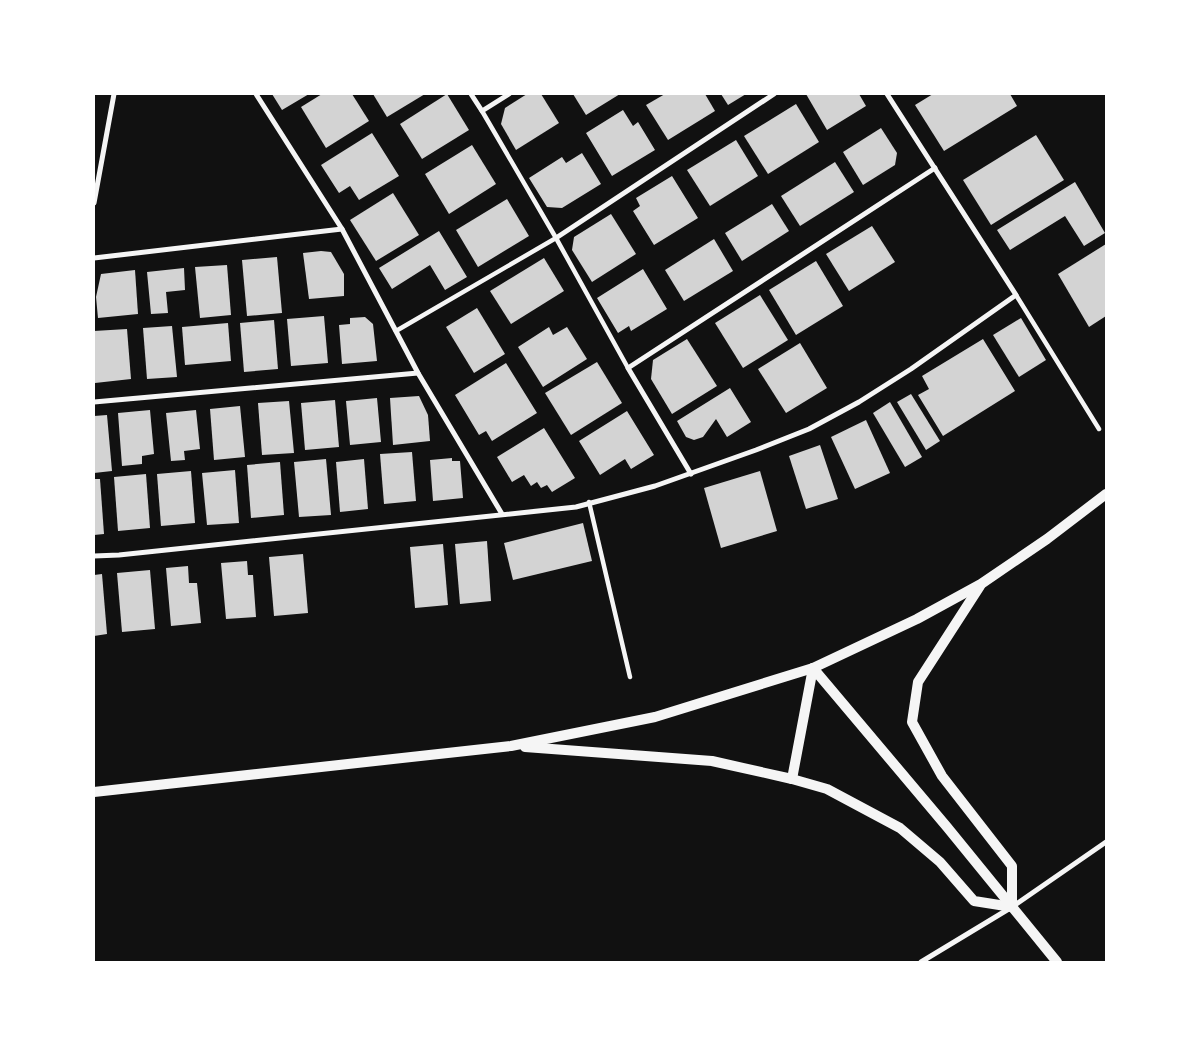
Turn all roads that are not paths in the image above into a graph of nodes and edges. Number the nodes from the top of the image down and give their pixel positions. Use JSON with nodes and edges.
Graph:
{"nodes":[{"id":1,"x":114,"y":94,"type":"edge"},
{"id":2,"x":256,"y":94,"type":"edge"},
{"id":3,"x":471,"y":94,"type":"edge"},
{"id":4,"x":509,"y":94,"type":"edge"},
{"id":5,"x":774,"y":94,"type":"edge"},
{"id":6,"x":887,"y":94,"type":"edge"},
{"id":7,"x":482,"y":112,"type":"junction"},
{"id":8,"x":935,"y":168,"type":"junction"},
{"id":9,"x":94,"y":203,"type":"edge"},
{"id":10,"x":342,"y":229,"type":"junction"},
{"id":11,"x":556,"y":238,"type":"junction"},
{"id":12,"x":94,"y":258,"type":"edge"},
{"id":13,"x":1016,"y":296,"type":"junction"},
{"id":14,"x":396,"y":331,"type":"junction"},
{"id":15,"x":628,"y":368,"type":"junction"},
{"id":16,"x":418,"y":373,"type":"junction"},
{"id":17,"x":94,"y":402,"type":"edge"},
{"id":18,"x":1099,"y":429,"type":"dead end"},
{"id":19,"x":691,"y":474,"type":"junction"},
{"id":20,"x":1106,"y":494,"type":"edge"},
{"id":21,"x":589,"y":502,"type":"junction"},
{"id":22,"x":502,"y":514,"type":"junction"},
{"id":23,"x":94,"y":556,"type":"edge"},
{"id":24,"x":981,"y":584,"type":"junction"},
{"id":25,"x":813,"y":668,"type":"junction"},
{"id":26,"x":630,"y":677,"type":"dead end"},
{"id":27,"x":511,"y":746,"type":"junction"},
{"id":28,"x":792,"y":778,"type":"junction"},
{"id":29,"x":94,"y":792,"type":"edge"},
{"id":30,"x":1106,"y":842,"type":"edge"},
{"id":31,"x":1012,"y":907,"type":"junction"},
{"id":32,"x":921,"y":962,"type":"edge"},
{"id":33,"x":1057,"y":962,"type":"edge"}],
"edges":[{"from":1,"to":9,"type":"street"},
{"from":2,"to":10,"type":"street"},
{"from":3,"to":7,"type":"street"},
{"from":4,"to":7,"type":"street"},
{"from":5,"to":11,"type":"street"},
{"from":6,"to":8,"type":"street"},
{"from":7,"to":11,"type":"street"},
{"from":8,"to":13,"type":"street"},
{"from":8,"to":15,"type":"street"},
{"from":10,"to":12,"type":"street"},
{"from":10,"to":14,"type":"street"},
{"from":11,"to":14,"type":"street"},
{"from":11,"to":15,"type":"street"},
{"from":13,"to":18,"type":"street"},
{"from":13,"to":19,"type":"street"},
{"from":14,"to":16,"type":"street"},
{"from":15,"to":19,"type":"street"},
{"from":16,"to":17,"type":"street"},
{"from":16,"to":22,"type":"street"},
{"from":19,"to":21,"type":"street"},
{"from":20,"to":24,"type":"main road"},
{"from":21,"to":22,"type":"street"},
{"from":21,"to":26,"type":"street"},
{"from":22,"to":23,"type":"street"},
{"from":24,"to":25,"type":"main road"},
{"from":24,"to":31,"type":"main road"},
{"from":25,"to":27,"type":"main road"},
{"from":25,"to":28,"type":"main road"},
{"from":25,"to":31,"type":"main road"},
{"from":27,"to":28,"type":"main road"},
{"from":27,"to":29,"type":"main road"},
{"from":28,"to":31,"type":"main road"},
{"from":30,"to":31,"type":"street"},
{"from":31,"to":32,"type":"street"},
{"from":31,"to":33,"type":"main road"}]}
